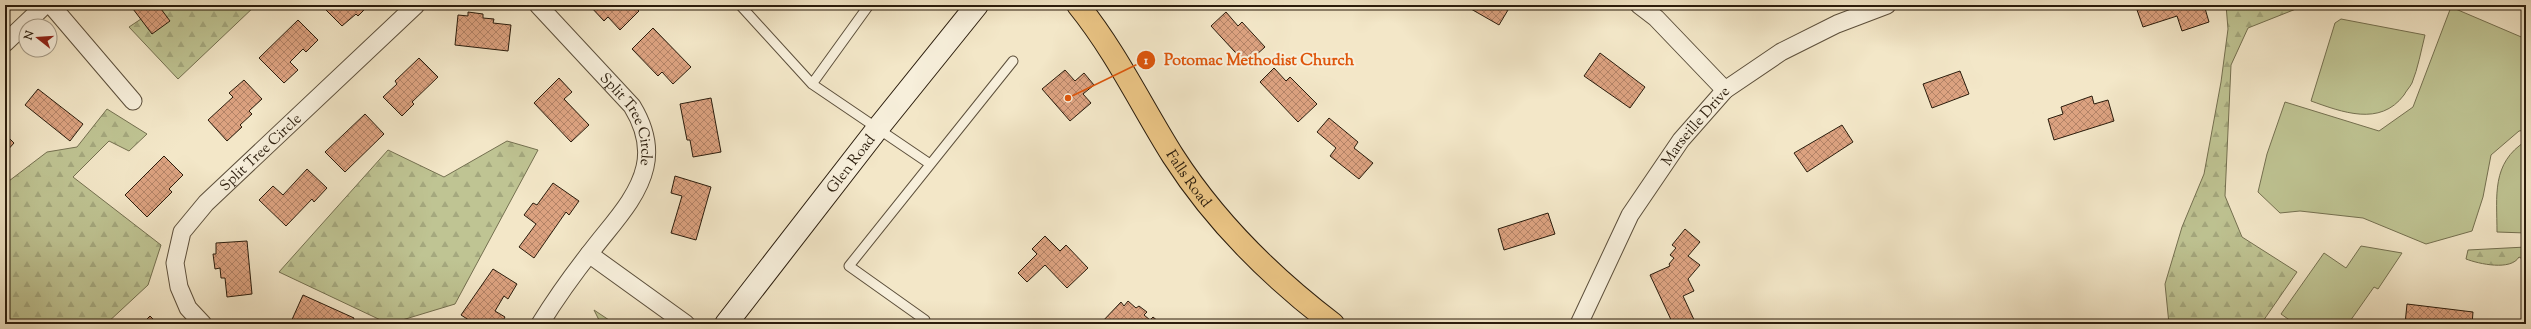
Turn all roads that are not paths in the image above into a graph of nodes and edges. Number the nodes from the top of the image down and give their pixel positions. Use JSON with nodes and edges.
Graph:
{"nodes":[{"id":1,"x":45,"y":5,"type":"edge"},
{"id":2,"x":51,"y":5,"type":"edge"},
{"id":3,"x":416,"y":5,"type":"edge"},
{"id":4,"x":538,"y":5,"type":"edge"},
{"id":5,"x":740,"y":5,"type":"edge"},
{"id":6,"x":869,"y":5,"type":"edge"},
{"id":7,"x":977,"y":5,"type":"edge"},
{"id":8,"x":1078,"y":5,"type":"edge"},
{"id":9,"x":1639,"y":5,"type":"edge"},
{"id":10,"x":1887,"y":5,"type":"edge"},
{"id":11,"x":5,"y":43,"type":"edge"},
{"id":12,"x":1013,"y":61,"type":"dead end"},
{"id":13,"x":812,"y":84,"type":"junction"},
{"id":14,"x":1725,"y":90,"type":"junction"},
{"id":15,"x":133,"y":101,"type":"dead end"},
{"id":16,"x":878,"y":128,"type":"junction"},
{"id":17,"x":930,"y":164,"type":"junction"},
{"id":18,"x":589,"y":254,"type":"junction"},
{"id":19,"x":925,"y":320,"type":"dead end"},
{"id":20,"x":204,"y":324,"type":"edge"},
{"id":21,"x":540,"y":324,"type":"edge"},
{"id":22,"x":686,"y":324,"type":"edge"},
{"id":23,"x":726,"y":324,"type":"edge"},
{"id":24,"x":1333,"y":324,"type":"edge"},
{"id":25,"x":1579,"y":324,"type":"edge"}],
"edges":[{"from":1,"to":11,"type":"street"},
{"from":2,"to":15,"type":"street"},
{"from":3,"to":20,"type":"street","name":"Split Tree Circle"},
{"from":4,"to":18,"type":"street","name":"Split Tree Circle"},
{"from":5,"to":13,"type":"lane"},
{"from":6,"to":13,"type":"lane"},
{"from":7,"to":16,"type":"main road","name":"Glen Road"},
{"from":8,"to":24,"type":"main road","name":"Falls Road"},
{"from":9,"to":14,"type":"street"},
{"from":10,"to":14,"type":"street","name":"Marseille Drive"},
{"from":12,"to":17,"type":"lane"},
{"from":13,"to":16,"type":"lane"},
{"from":14,"to":25,"type":"street","name":"Marseille Drive"},
{"from":16,"to":17,"type":"lane"},
{"from":16,"to":23,"type":"main road","name":"Glen Road"},
{"from":17,"to":19,"type":"lane"},
{"from":18,"to":21,"type":"street","name":"Split Tree Circle"},
{"from":18,"to":22,"type":"street"}]}
